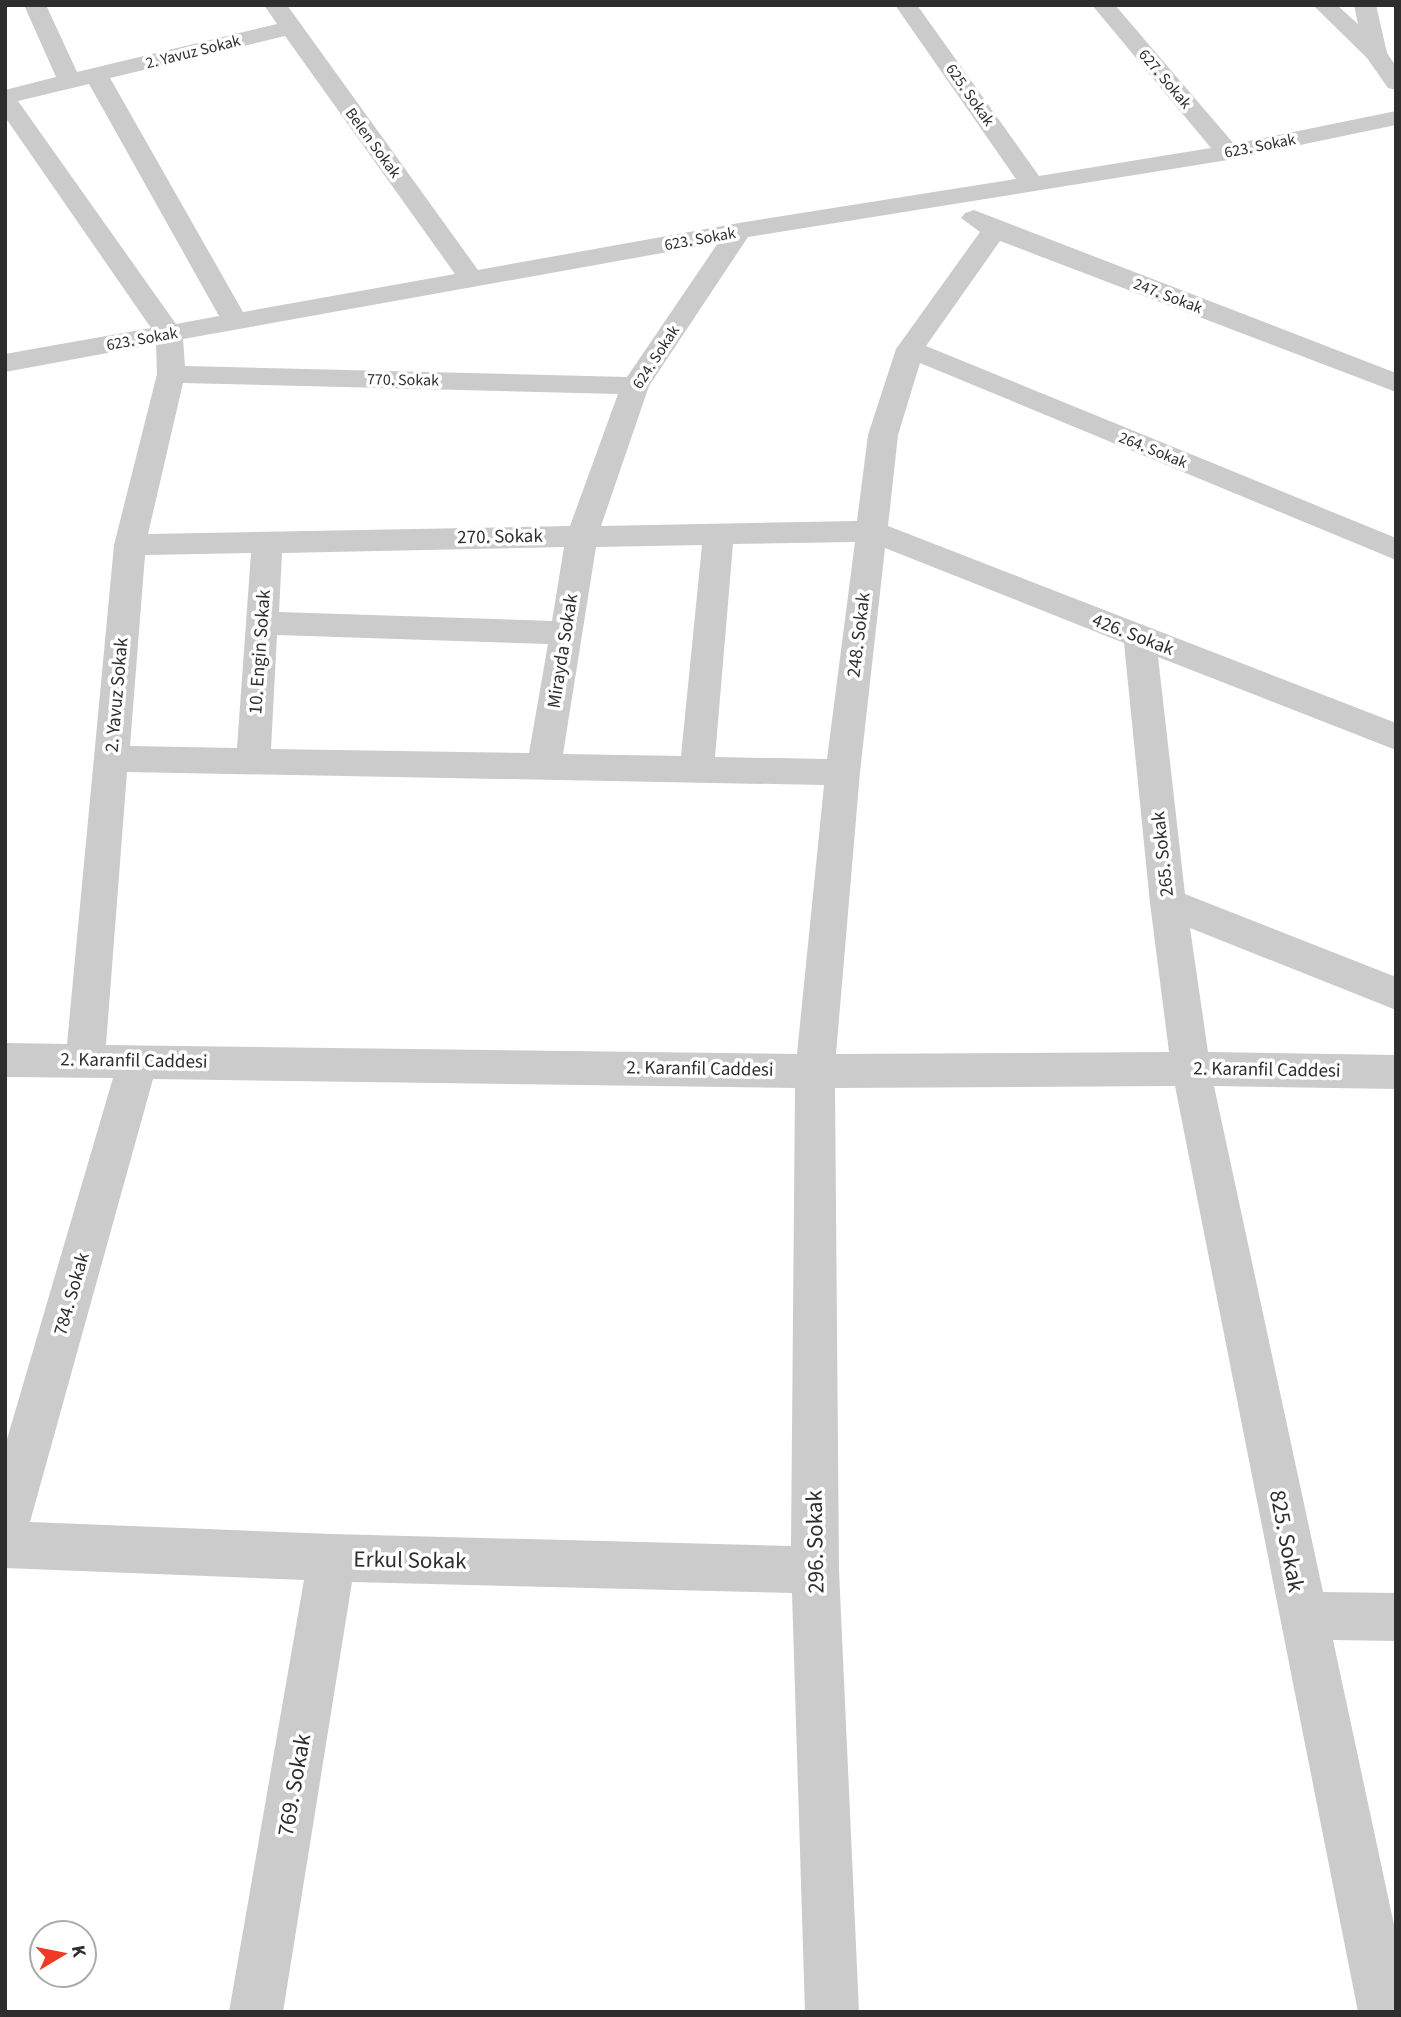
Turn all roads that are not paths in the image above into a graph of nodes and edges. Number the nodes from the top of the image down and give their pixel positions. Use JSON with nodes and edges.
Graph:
{"nodes":[{"id":1,"x":35,"y":5,"type":"edge"},
{"id":2,"x":275,"y":5,"type":"edge"},
{"id":3,"x":906,"y":5,"type":"edge"},
{"id":4,"x":1103,"y":5,"type":"edge"},
{"id":5,"x":1324,"y":5,"type":"edge"},
{"id":6,"x":1365,"y":5,"type":"edge"},
{"id":7,"x":289,"y":27,"type":"junction"},
{"id":8,"x":1375,"y":54,"type":"junction"},
{"id":9,"x":97,"y":76,"type":"junction"},
{"id":10,"x":70,"y":82,"type":"junction"},
{"id":11,"x":1396,"y":83,"type":"edge"},
{"id":12,"x":5,"y":98,"type":"edge"},
{"id":13,"x":1396,"y":118,"type":"edge"},
{"id":14,"x":1228,"y":153,"type":"junction"},
{"id":15,"x":1033,"y":185,"type":"junction"},
{"id":16,"x":944,"y":200,"type":"junction"},
{"id":17,"x":995,"y":230,"type":"junction"},
{"id":18,"x":740,"y":231,"type":"junction"},
{"id":19,"x":473,"y":281,"type":"junction"},
{"id":20,"x":235,"y":321,"type":"junction"},
{"id":21,"x":169,"y":334,"type":"junction"},
{"id":22,"x":910,"y":349,"type":"junction"},
{"id":23,"x":5,"y":363,"type":"edge"},
{"id":24,"x":171,"y":374,"type":"junction"},
{"id":25,"x":1396,"y":383,"type":"edge"},
{"id":26,"x":635,"y":386,"type":"junction"},
{"id":27,"x":871,"y":531,"type":"junction"},
{"id":28,"x":719,"y":533,"type":"junction"},
{"id":29,"x":582,"y":535,"type":"junction"},
{"id":30,"x":267,"y":542,"type":"junction"},
{"id":31,"x":130,"y":545,"type":"junction"},
{"id":32,"x":1396,"y":550,"type":"edge"},
{"id":33,"x":262,"y":623,"type":"junction"},
{"id":34,"x":566,"y":633,"type":"junction"},
{"id":35,"x":1140,"y":639,"type":"junction"},
{"id":36,"x":1396,"y":737,"type":"edge"},
{"id":37,"x":111,"y":759,"type":"junction"},
{"id":38,"x":253,"y":762,"type":"junction"},
{"id":39,"x":544,"y":767,"type":"junction"},
{"id":40,"x":697,"y":770,"type":"junction"},
{"id":41,"x":843,"y":772,"type":"junction"},
{"id":42,"x":1168,"y":903,"type":"junction"},
{"id":43,"x":1396,"y":994,"type":"edge"},
{"id":44,"x":5,"y":1060,"type":"edge"},
{"id":45,"x":85,"y":1060,"type":"junction"},
{"id":46,"x":138,"y":1061,"type":"junction"},
{"id":47,"x":1191,"y":1069,"type":"junction"},
{"id":48,"x":815,"y":1071,"type":"junction"},
{"id":49,"x":1396,"y":1072,"type":"edge"},
{"id":50,"x":5,"y":1527,"type":"edge"},
{"id":51,"x":5,"y":1544,"type":"edge"},
{"id":52,"x":332,"y":1558,"type":"junction"},
{"id":53,"x":815,"y":1570,"type":"junction"},
{"id":54,"x":1302,"y":1616,"type":"junction"},
{"id":55,"x":1396,"y":1618,"type":"edge"},
{"id":56,"x":256,"y":2012,"type":"edge"},
{"id":57,"x":832,"y":2012,"type":"edge"},
{"id":58,"x":1385,"y":2012,"type":"edge"}],
"edges":[{"from":1,"to":10,"type":"street"},
{"from":2,"to":7,"type":"street","name":"Belen Sokak"},
{"from":3,"to":15,"type":"street","name":"625. Sokak"},
{"from":4,"to":14,"type":"street","name":"627. Sokak"},
{"from":5,"to":8,"type":"street"},
{"from":6,"to":8,"type":"street"},
{"from":7,"to":9,"type":"street","name":"2. Yavuz Sokak"},
{"from":7,"to":19,"type":"street","name":"Belen Sokak"},
{"from":8,"to":11,"type":"street"},
{"from":9,"to":10,"type":"street","name":"2. Yavuz Sokak"},
{"from":9,"to":20,"type":"street"},
{"from":10,"to":12,"type":"street","name":"2. Yavuz Sokak"},
{"from":12,"to":21,"type":"street"},
{"from":13,"to":14,"type":"street","name":"623. Sokak"},
{"from":14,"to":15,"type":"street","name":"623. Sokak"},
{"from":15,"to":16,"type":"street","name":"623. Sokak"},
{"from":16,"to":17,"type":"street","name":"247. Sokak"},
{"from":16,"to":18,"type":"street","name":"623. Sokak"},
{"from":17,"to":22,"type":"street","name":"248. Sokak"},
{"from":17,"to":25,"type":"street","name":"247. Sokak"},
{"from":18,"to":19,"type":"street","name":"623. Sokak"},
{"from":18,"to":26,"type":"street","name":"624. Sokak"},
{"from":19,"to":20,"type":"street","name":"623. Sokak"},
{"from":20,"to":21,"type":"street","name":"623. Sokak"},
{"from":21,"to":23,"type":"street","name":"623. Sokak"},
{"from":21,"to":24,"type":"street","name":"2. Yavuz Sokak"},
{"from":22,"to":27,"type":"street","name":"248. Sokak"},
{"from":22,"to":32,"type":"street","name":"264. Sokak"},
{"from":24,"to":26,"type":"street","name":"770. Sokak"},
{"from":24,"to":31,"type":"street","name":"2. Yavuz Sokak"},
{"from":26,"to":29,"type":"street","name":"624. Sokak"},
{"from":27,"to":28,"type":"street","name":"270. Sokak"},
{"from":27,"to":35,"type":"street","name":"426. Sokak"},
{"from":27,"to":41,"type":"street","name":"248. Sokak"},
{"from":28,"to":29,"type":"street","name":"270. Sokak"},
{"from":28,"to":40,"type":"street"},
{"from":29,"to":30,"type":"street","name":"270. Sokak"},
{"from":29,"to":34,"type":"street","name":"Mirayda Sokak"},
{"from":30,"to":31,"type":"street","name":"270. Sokak"},
{"from":30,"to":33,"type":"street","name":"10. Engin Sokak"},
{"from":31,"to":37,"type":"street","name":"2. Yavuz Sokak"},
{"from":33,"to":34,"type":"street"},
{"from":33,"to":38,"type":"street","name":"10. Engin Sokak"},
{"from":34,"to":39,"type":"street","name":"Mirayda Sokak"},
{"from":35,"to":36,"type":"street","name":"426. Sokak"},
{"from":35,"to":42,"type":"street","name":"265. Sokak"},
{"from":37,"to":38,"type":"street"},
{"from":37,"to":45,"type":"street","name":"2. Yavuz Sokak"},
{"from":38,"to":39,"type":"street"},
{"from":39,"to":40,"type":"street"},
{"from":40,"to":41,"type":"street"},
{"from":41,"to":48,"type":"street","name":"248. Sokak"},
{"from":42,"to":43,"type":"street"},
{"from":42,"to":47,"type":"street","name":"265. Sokak"},
{"from":44,"to":45,"type":"street","name":"2. Karanfil Caddesi"},
{"from":45,"to":46,"type":"street","name":"2. Karanfil Caddesi"},
{"from":46,"to":48,"type":"street","name":"2. Karanfil Caddesi"},
{"from":46,"to":50,"type":"street","name":"784. Sokak"},
{"from":47,"to":48,"type":"street","name":"2. Karanfil Caddesi"},
{"from":47,"to":49,"type":"street","name":"2. Karanfil Caddesi"},
{"from":47,"to":54,"type":"street","name":"825. Sokak"},
{"from":48,"to":53,"type":"street","name":"296. Sokak"},
{"from":51,"to":52,"type":"street","name":"Erkul Sokak"},
{"from":52,"to":53,"type":"street","name":"Erkul Sokak"},
{"from":52,"to":56,"type":"street","name":"769. Sokak"},
{"from":53,"to":57,"type":"street","name":"296. Sokak"},
{"from":54,"to":55,"type":"street"},
{"from":54,"to":58,"type":"street","name":"825. Sokak"}]}
